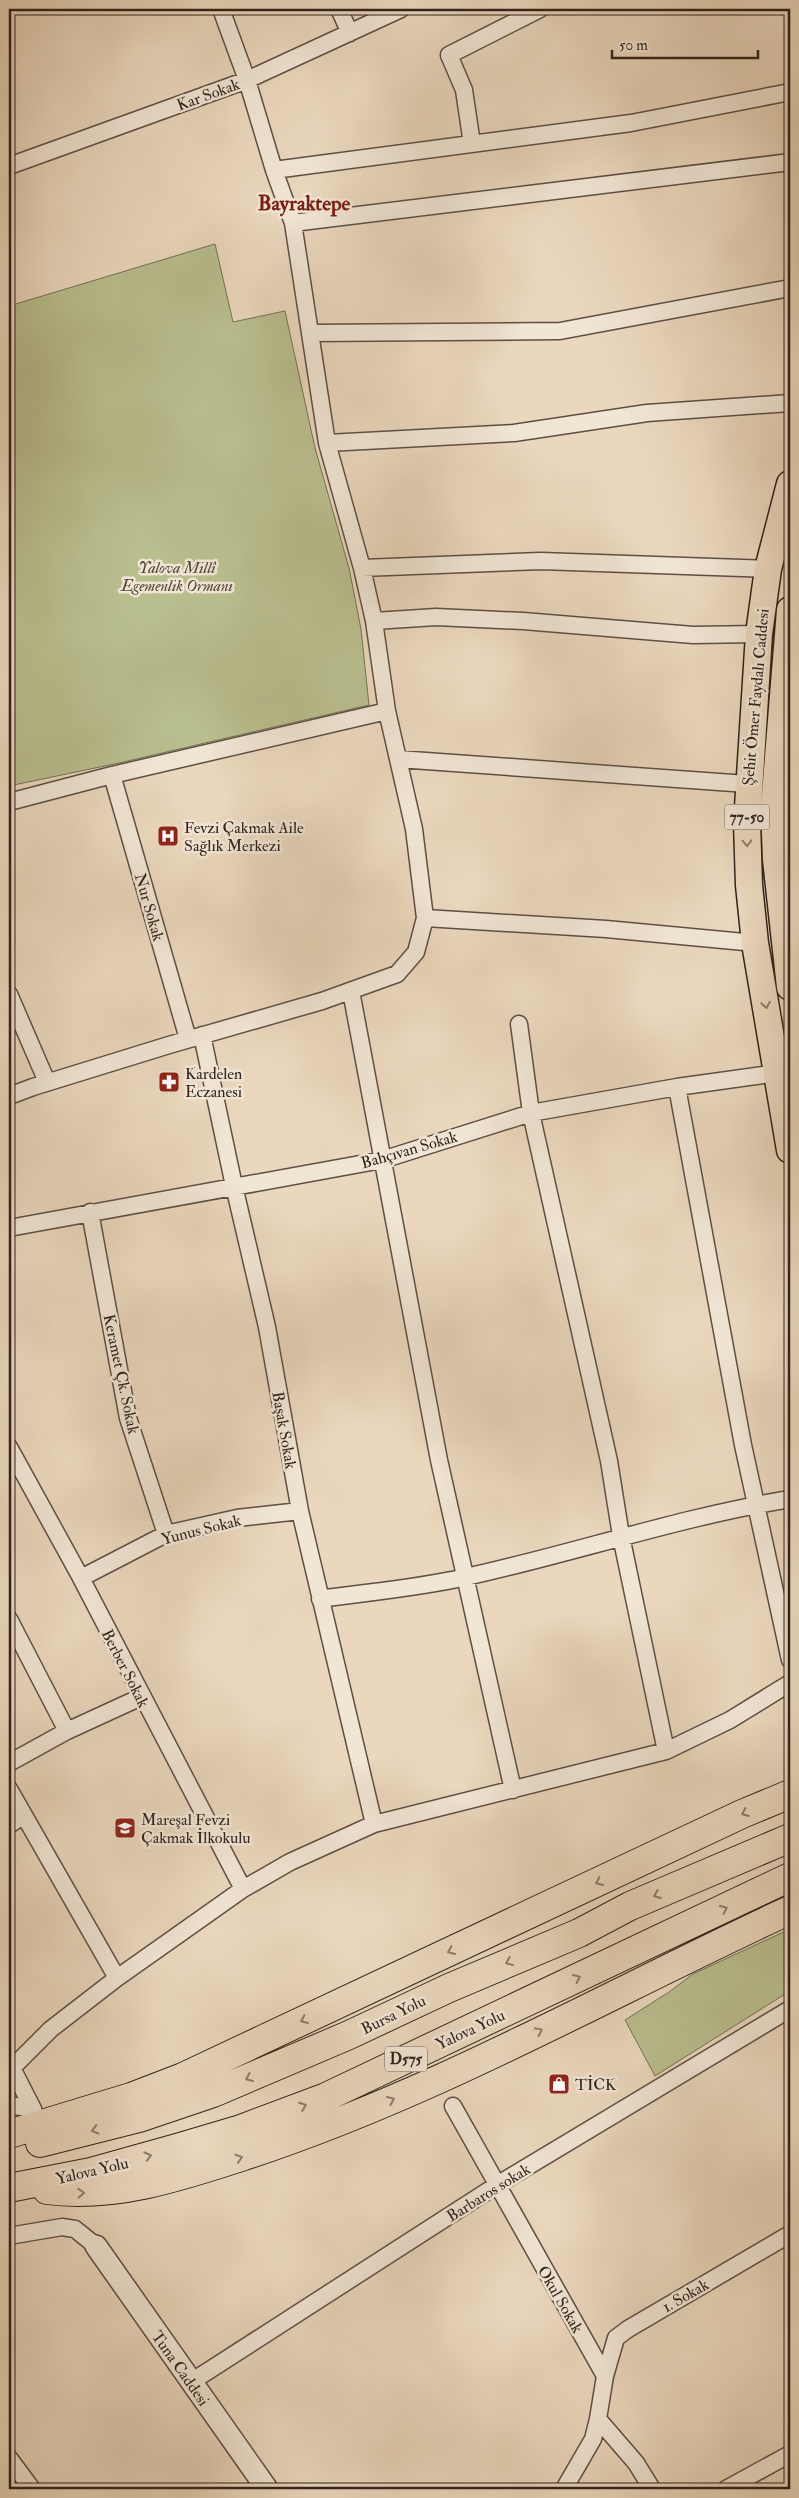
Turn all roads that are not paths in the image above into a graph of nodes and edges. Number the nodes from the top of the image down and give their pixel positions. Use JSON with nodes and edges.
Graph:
{"nodes":[{"id":1,"x":221,"y":9,"type":"edge"},
{"id":2,"x":339,"y":9,"type":"edge"},
{"id":3,"x":401,"y":9,"type":"edge"},
{"id":4,"x":540,"y":9,"type":"edge"},
{"id":5,"x":350,"y":33,"type":"junction"},
{"id":6,"x":248,"y":80,"type":"junction"},
{"id":7,"x":790,"y":92,"type":"edge"},
{"id":8,"x":472,"y":144,"type":"junction"},
{"id":9,"x":790,"y":162,"type":"edge"},
{"id":10,"x":9,"y":166,"type":"edge"},
{"id":11,"x":274,"y":170,"type":"junction"},
{"id":12,"x":293,"y":223,"type":"junction"},
{"id":13,"x":790,"y":288,"type":"edge"},
{"id":14,"x":311,"y":333,"type":"junction"},
{"id":15,"x":790,"y":403,"type":"edge"},
{"id":16,"x":327,"y":443,"type":"junction"},
{"id":17,"x":790,"y":484,"type":"edge"},
{"id":18,"x":362,"y":568,"type":"junction"},
{"id":19,"x":768,"y":569,"type":"junction"},
{"id":20,"x":790,"y":610,"type":"edge"},
{"id":21,"x":374,"y":621,"type":"junction"},
{"id":22,"x":760,"y":634,"type":"junction"},
{"id":23,"x":387,"y":711,"type":"junction"},
{"id":24,"x":398,"y":759,"type":"junction"},
{"id":25,"x":112,"y":775,"type":"junction"},
{"id":26,"x":748,"y":784,"type":"junction"},
{"id":27,"x":782,"y":789,"type":"edge"},
{"id":28,"x":9,"y":802,"type":"edge"},
{"id":29,"x":425,"y":918,"type":"junction"},
{"id":30,"x":755,"y":943,"type":"junction"},
{"id":31,"x":790,"y":987,"type":"edge"},
{"id":32,"x":351,"y":990,"type":"junction"},
{"id":33,"x":9,"y":994,"type":"edge"},
{"id":34,"x":520,"y":1024,"type":"dead end"},
{"id":35,"x":195,"y":1037,"type":"junction"},
{"id":36,"x":778,"y":1073,"type":"junction"},
{"id":37,"x":47,"y":1082,"type":"junction"},
{"id":38,"x":677,"y":1087,"type":"junction"},
{"id":39,"x":9,"y":1096,"type":"edge"},
{"id":40,"x":531,"y":1112,"type":"junction"},
{"id":41,"x":790,"y":1150,"type":"edge"},
{"id":42,"x":382,"y":1160,"type":"junction"},
{"id":43,"x":234,"y":1186,"type":"junction"},
{"id":44,"x":90,"y":1212,"type":"junction"},
{"id":45,"x":9,"y":1228,"type":"edge"},
{"id":46,"x":9,"y":1447,"type":"edge"},
{"id":47,"x":790,"y":1499,"type":"edge"},
{"id":48,"x":758,"y":1505,"type":"junction"},
{"id":49,"x":300,"y":1511,"type":"junction"},
{"id":50,"x":166,"y":1534,"type":"junction"},
{"id":51,"x":621,"y":1536,"type":"junction"},
{"id":52,"x":81,"y":1578,"type":"junction"},
{"id":53,"x":466,"y":1578,"type":"junction"},
{"id":54,"x":320,"y":1599,"type":"junction"},
{"id":55,"x":9,"y":1618,"type":"edge"},
{"id":56,"x":790,"y":1660,"type":"edge"},
{"id":57,"x":790,"y":1683,"type":"edge"},
{"id":58,"x":141,"y":1697,"type":"junction"},
{"id":59,"x":68,"y":1731,"type":"junction"},
{"id":60,"x":666,"y":1751,"type":"junction"},
{"id":61,"x":9,"y":1763,"type":"edge"},
{"id":62,"x":9,"y":1789,"type":"edge"},
{"id":63,"x":513,"y":1790,"type":"junction"},
{"id":64,"x":790,"y":1794,"type":"edge"},
{"id":65,"x":24,"y":1815,"type":"junction"},
{"id":66,"x":374,"y":1824,"type":"junction"},
{"id":67,"x":9,"y":1825,"type":"edge"},
{"id":68,"x":778,"y":1843,"type":"edge"},
{"id":69,"x":784,"y":1880,"type":"edge"},
{"id":70,"x":243,"y":1889,"type":"junction"},
{"id":71,"x":790,"y":1910,"type":"edge"},
{"id":72,"x":117,"y":1978,"type":"junction"},
{"id":73,"x":790,"y":2010,"type":"edge"},
{"id":74,"x":10,"y":2065,"type":"edge"},
{"id":75,"x":9,"y":2105,"type":"edge"},
{"id":76,"x":453,"y":2106,"type":"dead end"},
{"id":77,"x":35,"y":2117,"type":"junction"},
{"id":78,"x":9,"y":2134,"type":"edge"},
{"id":79,"x":9,"y":2148,"type":"edge"},
{"id":80,"x":496,"y":2185,"type":"junction"},
{"id":81,"x":12,"y":2187,"type":"edge"},
{"id":82,"x":790,"y":2234,"type":"edge"},
{"id":83,"x":9,"y":2236,"type":"edge"},
{"id":84,"x":96,"y":2246,"type":"joint"},
{"id":85,"x":605,"y":2376,"type":"junction"},
{"id":86,"x":191,"y":2382,"type":"junction"},
{"id":87,"x":598,"y":2419,"type":"junction"},
{"id":88,"x":790,"y":2454,"type":"edge"},
{"id":89,"x":9,"y":2458,"type":"edge"},
{"id":90,"x":32,"y":2489,"type":"edge"},
{"id":91,"x":267,"y":2489,"type":"edge"},
{"id":92,"x":564,"y":2489,"type":"edge"},
{"id":93,"x":652,"y":2489,"type":"edge"},
{"id":94,"x":726,"y":2489,"type":"edge"}],
"edges":[{"from":1,"to":6,"type":"street"},
{"from":2,"to":5,"type":"street"},
{"from":3,"to":5,"type":"street","name":"Kar Sokak"},
{"from":4,"to":8,"type":"street"},
{"from":5,"to":6,"type":"street","name":"Kar Sokak"},
{"from":6,"to":10,"type":"street","name":"Kar Sokak"},
{"from":6,"to":11,"type":"street"},
{"from":7,"to":8,"type":"street"},
{"from":8,"to":11,"type":"street"},
{"from":9,"to":12,"type":"street"},
{"from":11,"to":12,"type":"street"},
{"from":12,"to":14,"type":"street"},
{"from":13,"to":14,"type":"street"},
{"from":14,"to":16,"type":"street"},
{"from":15,"to":16,"type":"street"},
{"from":16,"to":18,"type":"street"},
{"from":17,"to":19,"type":"main road","name":"Şehit Ömer Faydalı Caddesi","number":"77-50"},
{"from":18,"to":19,"type":"street"},
{"from":18,"to":21,"type":"street"},
{"from":19,"to":22,"type":"main road","name":"Şehit Ömer Faydalı Caddesi","number":"77-50"},
{"from":20,"to":27,"type":"main road","name":"Şehit Ömer Faydalı Caddesi","number":"77-50"},
{"from":21,"to":22,"type":"street"},
{"from":21,"to":23,"type":"street"},
{"from":22,"to":26,"type":"main road","name":"Şehit Ömer Faydalı Caddesi","number":"77-50"},
{"from":23,"to":24,"type":"street"},
{"from":23,"to":25,"type":"street"},
{"from":24,"to":26,"type":"street"},
{"from":24,"to":29,"type":"street"},
{"from":25,"to":28,"type":"street"},
{"from":25,"to":35,"type":"street","name":"Nur Sokak"},
{"from":26,"to":30,"type":"main road","name":"Şehit Ömer Faydalı Caddesi","number":"77-50","one_way":true},
{"from":27,"to":31,"type":"main road","name":"Şehit Ömer Faydalı Caddesi","number":"77-50"},
{"from":29,"to":30,"type":"street"},
{"from":29,"to":32,"type":"street"},
{"from":30,"to":36,"type":"main road","name":"Şehit Ömer Faydalı Caddesi","number":"77-50","one_way":true},
{"from":32,"to":35,"type":"street"},
{"from":32,"to":42,"type":"street"},
{"from":33,"to":37,"type":"street"},
{"from":34,"to":40,"type":"street"},
{"from":35,"to":37,"type":"street"},
{"from":35,"to":43,"type":"street","name":"Başak Sokak"},
{"from":36,"to":38,"type":"street","name":"Bahçıvan Sokak"},
{"from":36,"to":41,"type":"main road","name":"Şehit Ömer Faydalı Caddesi","number":"77-50"},
{"from":37,"to":39,"type":"street"},
{"from":38,"to":40,"type":"street","name":"Bahçıvan Sokak"},
{"from":38,"to":48,"type":"street"},
{"from":40,"to":42,"type":"street","name":"Bahçıvan Sokak"},
{"from":40,"to":51,"type":"street"},
{"from":42,"to":43,"type":"street","name":"Bahçıvan Sokak"},
{"from":42,"to":53,"type":"street"},
{"from":43,"to":44,"type":"street","name":"Bahçıvan Sokak"},
{"from":43,"to":49,"type":"street","name":"Başak Sokak"},
{"from":44,"to":45,"type":"street","name":"Bahçıvan Sokak"},
{"from":44,"to":50,"type":"street","name":"Keramet Çk. Sokak"},
{"from":46,"to":52,"type":"street","name":"Berber Sokak"},
{"from":47,"to":48,"type":"street"},
{"from":48,"to":51,"type":"street"},
{"from":48,"to":56,"type":"street"},
{"from":49,"to":50,"type":"street","name":"Yunus Sokak"},
{"from":49,"to":54,"type":"street","name":"Başak Sokak"},
{"from":50,"to":52,"type":"street","name":"Yunus Sokak"},
{"from":51,"to":53,"type":"street"},
{"from":51,"to":60,"type":"street"},
{"from":52,"to":58,"type":"street","name":"Berber Sokak"},
{"from":53,"to":54,"type":"street"},
{"from":53,"to":63,"type":"street"},
{"from":54,"to":66,"type":"street","name":"Başak Sokak"},
{"from":55,"to":59,"type":"street"},
{"from":57,"to":60,"type":"street"},
{"from":58,"to":59,"type":"street"},
{"from":58,"to":70,"type":"street","name":"Berber Sokak"},
{"from":59,"to":61,"type":"street"},
{"from":60,"to":63,"type":"street"},
{"from":62,"to":65,"type":"street"},
{"from":63,"to":66,"type":"street"},
{"from":64,"to":77,"type":"highway","one_way":true},
{"from":65,"to":67,"type":"street"},
{"from":65,"to":72,"type":"street"},
{"from":66,"to":70,"type":"street"},
{"from":68,"to":79,"type":"highway","name":"Bursa Yolu","one_way":true},
{"from":81,"to":69,"type":"highway","name":"Yalova Yolu","number":"D575","one_way":true},
{"from":70,"to":72,"type":"street"},
{"from":81,"to":71,"type":"highway","one_way":true},
{"from":72,"to":74,"type":"street"},
{"from":73,"to":80,"type":"street","name":"Barbaros sokak"},
{"from":74,"to":77,"type":"street"},
{"from":75,"to":77,"type":"street"},
{"from":76,"to":80,"type":"street","name":"Okul Sokak"},
{"from":77,"to":78,"type":"highway"},
{"from":80,"to":85,"type":"street","name":"Okul Sokak"},
{"from":80,"to":86,"type":"street","name":"Barbaros sokak"},
{"from":82,"to":85,"type":"street","name":"1. Sokak"},
{"from":83,"to":84,"type":"street"},
{"from":84,"to":86,"type":"street","name":"Tuna Caddesi"},
{"from":85,"to":87,"type":"street"},
{"from":86,"to":91,"type":"street","name":"Tuna Caddesi"},
{"from":87,"to":92,"type":"street"},
{"from":87,"to":93,"type":"street"},
{"from":88,"to":94,"type":"street"},
{"from":89,"to":90,"type":"street"}]}
